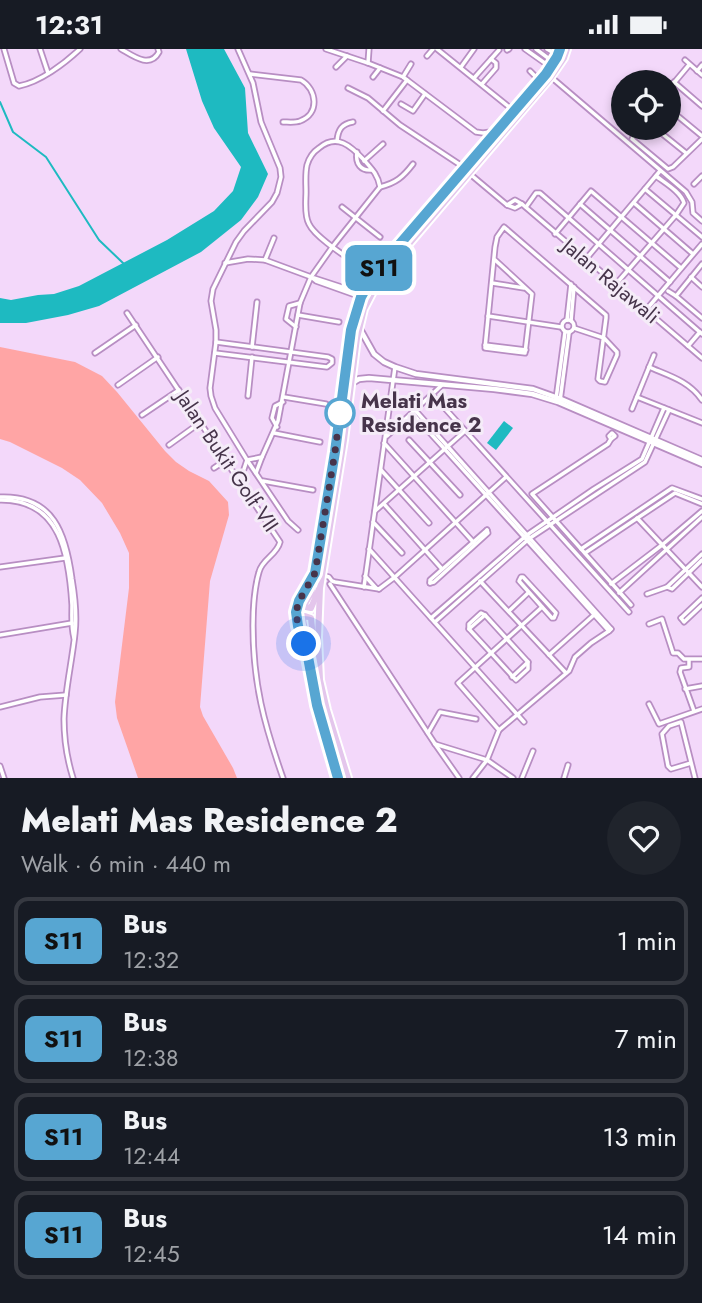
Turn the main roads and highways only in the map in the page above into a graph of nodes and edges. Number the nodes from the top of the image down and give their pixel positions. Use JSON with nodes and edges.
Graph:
{"nodes":[{"id":1,"x":567,"y":49,"type":"edge"},
{"id":2,"x":555,"y":58,"type":"edge"},
{"id":3,"x":531,"y":95,"type":"junction"},
{"id":4,"x":468,"y":171,"type":"junction"},
{"id":5,"x":417,"y":223,"type":"junction"},
{"id":6,"x":423,"y":229,"type":"junction"},
{"id":7,"x":319,"y":574,"type":"junction"},
{"id":8,"x":320,"y":586,"type":"junction"},
{"id":9,"x":308,"y":657,"type":"junction"},
{"id":10,"x":319,"y":657,"type":"junction"},
{"id":11,"x":338,"y":778,"type":"edge"},
{"id":12,"x":348,"y":778,"type":"edge"}],
"edges":[{"from":1,"to":3,"type":"main road"},
{"from":2,"to":3,"type":"main road"},
{"from":3,"to":4,"type":"main road"},
{"from":3,"to":4,"type":"main road"},
{"from":4,"to":5,"type":"main road"},
{"from":4,"to":6,"type":"main road"},
{"from":5,"to":6,"type":"main road"},
{"from":5,"to":7,"type":"main road"},
{"from":6,"to":7,"type":"main road"},
{"from":7,"to":8,"type":"main road"},
{"from":7,"to":8,"type":"main road"},
{"from":7,"to":9,"type":"main road"},
{"from":8,"to":10,"type":"main road"},
{"from":9,"to":10,"type":"main road"},
{"from":9,"to":11,"type":"main road"},
{"from":10,"to":12,"type":"main road"}]}
